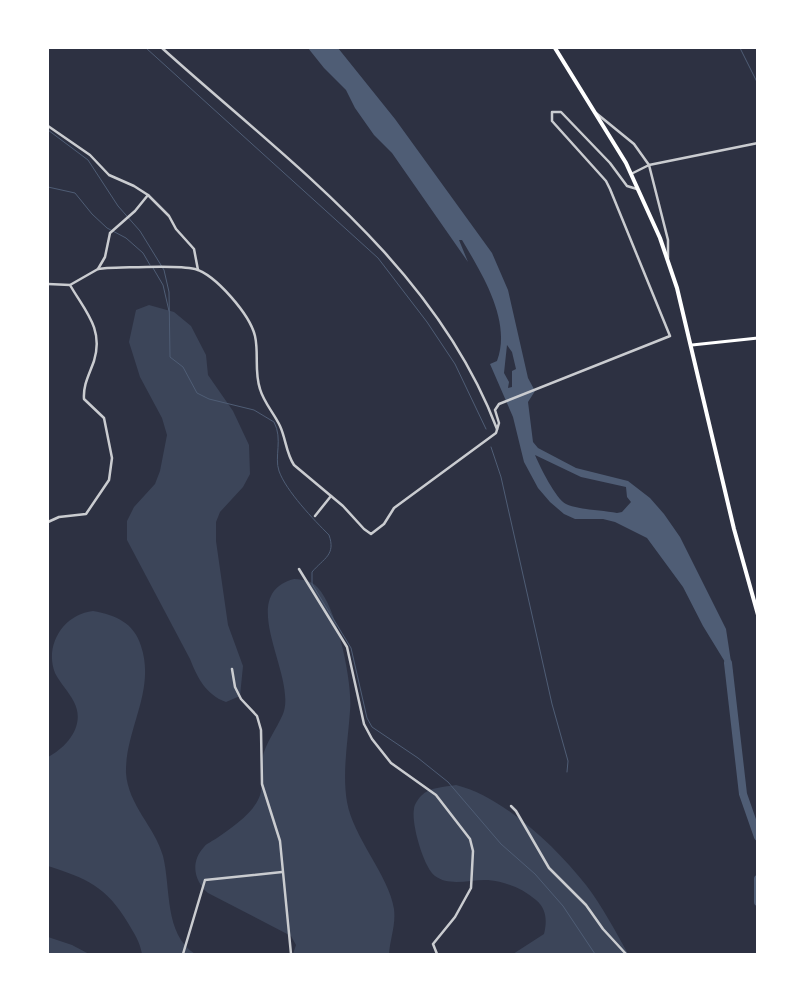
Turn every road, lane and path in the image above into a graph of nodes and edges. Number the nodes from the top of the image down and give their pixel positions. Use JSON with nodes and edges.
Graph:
{"nodes":[{"id":1,"x":162,"y":48,"type":"edge"},
{"id":2,"x":556,"y":48,"type":"edge"},
{"id":3,"x":595,"y":112,"type":"junction"},
{"id":4,"x":48,"y":126,"type":"edge"},
{"id":5,"x":758,"y":142,"type":"edge"},
{"id":6,"x":649,"y":165,"type":"junction"},
{"id":7,"x":631,"y":174,"type":"junction"},
{"id":8,"x":638,"y":189,"type":"junction"},
{"id":9,"x":148,"y":195,"type":"junction"},
{"id":10,"x":667,"y":259,"type":"junction"},
{"id":11,"x":98,"y":269,"type":"junction"},
{"id":12,"x":198,"y":270,"type":"junction"},
{"id":13,"x":48,"y":284,"type":"edge"},
{"id":14,"x":70,"y":286,"type":"junction"},
{"id":15,"x":758,"y":338,"type":"edge"},
{"id":16,"x":692,"y":345,"type":"junction"},
{"id":17,"x":497,"y":430,"type":"junction"},
{"id":18,"x":331,"y":496,"type":"junction"},
{"id":19,"x":315,"y":516,"type":"dead end"},
{"id":20,"x":48,"y":522,"type":"edge"},
{"id":21,"x":299,"y":569,"type":"dead end"},
{"id":22,"x":758,"y":615,"type":"edge"},
{"id":23,"x":232,"y":669,"type":"dead end"},
{"id":24,"x":511,"y":806,"type":"dead end"},
{"id":25,"x":282,"y":872,"type":"junction"},
{"id":26,"x":183,"y":954,"type":"edge"},
{"id":27,"x":291,"y":954,"type":"edge"},
{"id":28,"x":437,"y":954,"type":"edge"},
{"id":29,"x":626,"y":954,"type":"edge"}],
"edges":[{"from":1,"to":17,"type":"street"},
{"from":2,"to":3,"type":"highway"},
{"from":3,"to":6,"type":"street"},
{"from":3,"to":7,"type":"highway"},
{"from":4,"to":9,"type":"street"},
{"from":5,"to":6,"type":"street"},
{"from":6,"to":7,"type":"street"},
{"from":6,"to":10,"type":"street"},
{"from":7,"to":8,"type":"highway"},
{"from":8,"to":10,"type":"highway"},
{"from":8,"to":17,"type":"street"},
{"from":9,"to":11,"type":"street"},
{"from":9,"to":12,"type":"street"},
{"from":10,"to":16,"type":"highway"},
{"from":11,"to":12,"type":"street"},
{"from":11,"to":14,"type":"street"},
{"from":12,"to":18,"type":"street"},
{"from":13,"to":14,"type":"street"},
{"from":14,"to":20,"type":"street"},
{"from":15,"to":16,"type":"main road"},
{"from":16,"to":22,"type":"highway"},
{"from":17,"to":18,"type":"street"},
{"from":18,"to":19,"type":"street"},
{"from":21,"to":28,"type":"street"},
{"from":23,"to":25,"type":"street"},
{"from":24,"to":29,"type":"street"},
{"from":25,"to":26,"type":"street"},
{"from":25,"to":27,"type":"street"}]}
